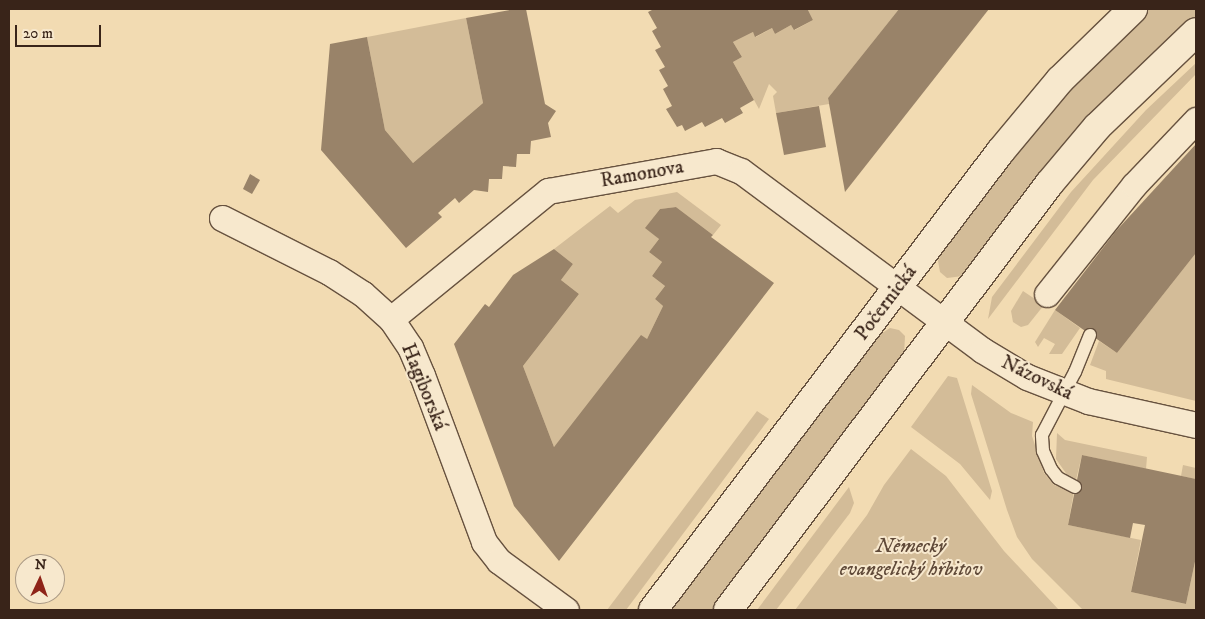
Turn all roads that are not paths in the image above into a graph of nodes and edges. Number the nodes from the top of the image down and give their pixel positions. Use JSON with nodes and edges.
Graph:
{"nodes":[{"id":1,"x":1133,"y":9,"type":"edge"},
{"id":2,"x":1196,"y":32,"type":"edge"},
{"id":3,"x":1196,"y":120,"type":"edge"},
{"id":4,"x":222,"y":218,"type":"dead end"},
{"id":5,"x":898,"y":287,"type":"junction"},
{"id":6,"x":1047,"y":294,"type":"dead end"},
{"id":7,"x":391,"y":319,"type":"junction"},
{"id":8,"x":944,"y":322,"type":"junction"},
{"id":9,"x":1090,"y":335,"type":"dead end"},
{"id":10,"x":1062,"y":393,"type":"junction"},
{"id":11,"x":1196,"y":425,"type":"edge"},
{"id":12,"x":1075,"y":487,"type":"dead end"},
{"id":13,"x":566,"y":610,"type":"edge"},
{"id":14,"x":653,"y":610,"type":"edge"},
{"id":15,"x":728,"y":610,"type":"edge"}],
"edges":[{"from":1,"to":5,"type":"street","name":"Počernická"},
{"from":2,"to":8,"type":"street"},
{"from":3,"to":6,"type":"street"},
{"from":4,"to":7,"type":"street","name":"Hagiborská"},
{"from":5,"to":7,"type":"street","name":"Ramonova"},
{"from":5,"to":8,"type":"street","name":"Názovská"},
{"from":5,"to":14,"type":"street","name":"Počernická"},
{"from":7,"to":13,"type":"street","name":"Hagiborská"},
{"from":8,"to":10,"type":"street","name":"Názovská"},
{"from":8,"to":15,"type":"street"},
{"from":9,"to":10,"type":"lane"},
{"from":10,"to":11,"type":"street","name":"Názovská"},
{"from":10,"to":12,"type":"lane"}]}
